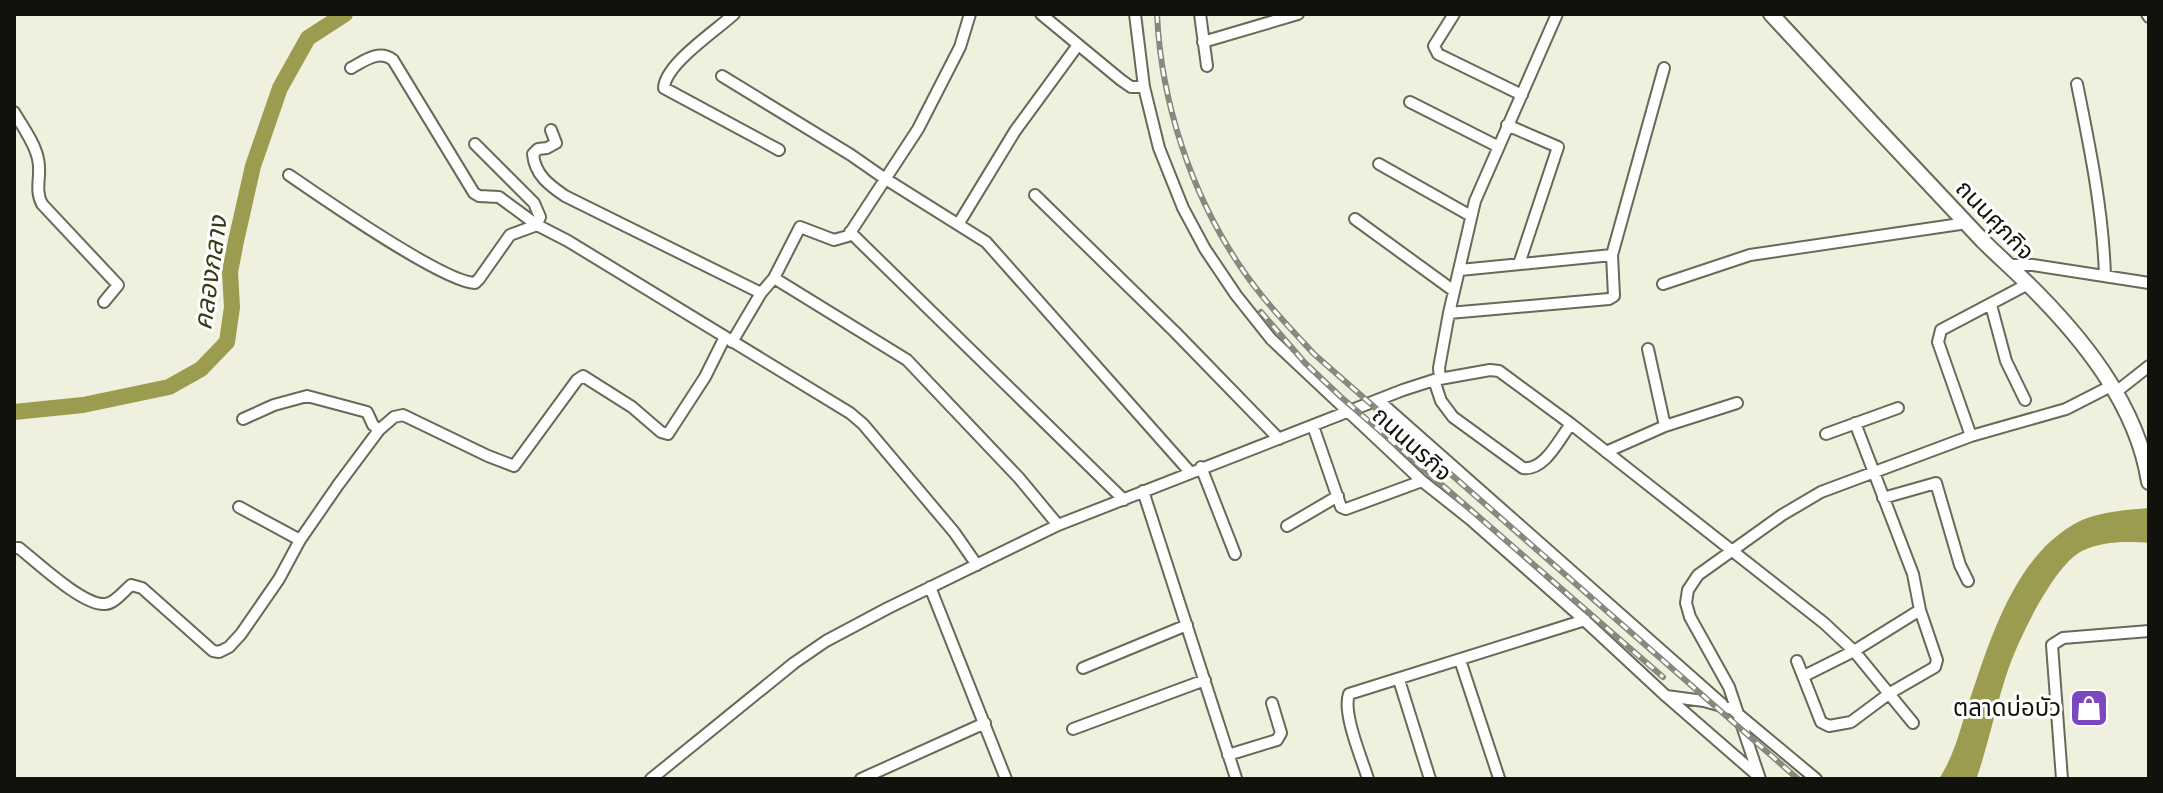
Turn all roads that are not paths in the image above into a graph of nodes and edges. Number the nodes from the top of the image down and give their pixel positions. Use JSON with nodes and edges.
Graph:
{"nodes":[{"id":1,"x":734,"y":14,"type":"edge"},
{"id":2,"x":970,"y":14,"type":"edge"},
{"id":3,"x":1041,"y":14,"type":"edge"},
{"id":4,"x":1135,"y":14,"type":"edge"},
{"id":5,"x":1200,"y":14,"type":"edge"},
{"id":6,"x":1298,"y":14,"type":"edge"},
{"id":7,"x":1454,"y":14,"type":"edge"},
{"id":8,"x":1557,"y":14,"type":"edge"},
{"id":9,"x":1771,"y":14,"type":"edge"},
{"id":10,"x":1280,"y":16,"type":"edge"},
{"id":11,"x":1203,"y":42,"type":"junction"},
{"id":12,"x":1078,"y":45,"type":"junction"},
{"id":13,"x":1207,"y":66,"type":"dead end"},
{"id":14,"x":351,"y":68,"type":"dead end"},
{"id":15,"x":1664,"y":68,"type":"dead end"},
{"id":16,"x":722,"y":76,"type":"dead end"},
{"id":17,"x":2077,"y":84,"type":"dead end"},
{"id":18,"x":1144,"y":87,"type":"junction"},
{"id":19,"x":1522,"y":95,"type":"junction"},
{"id":20,"x":1410,"y":102,"type":"dead end"},
{"id":21,"x":14,"y":112,"type":"edge"},
{"id":22,"x":1507,"y":125,"type":"junction"},
{"id":23,"x":551,"y":130,"type":"dead end"},
{"id":24,"x":475,"y":144,"type":"dead end"},
{"id":25,"x":1497,"y":146,"type":"junction"},
{"id":26,"x":779,"y":150,"type":"dead end"},
{"id":27,"x":1379,"y":164,"type":"dead end"},
{"id":28,"x":289,"y":175,"type":"dead end"},
{"id":29,"x":884,"y":178,"type":"junction"},
{"id":30,"x":1035,"y":195,"type":"dead end"},
{"id":31,"x":1471,"y":216,"type":"junction"},
{"id":32,"x":1355,"y":219,"type":"dead end"},
{"id":33,"x":959,"y":223,"type":"junction"},
{"id":34,"x":1967,"y":223,"type":"junction"},
{"id":35,"x":537,"y":225,"type":"junction"},
{"id":36,"x":850,"y":232,"type":"junction"},
{"id":37,"x":1612,"y":255,"type":"junction"},
{"id":38,"x":1519,"y":264,"type":"junction"},
{"id":39,"x":2008,"y":265,"type":"junction"},
{"id":40,"x":1460,"y":270,"type":"junction"},
{"id":41,"x":2105,"y":276,"type":"junction"},
{"id":42,"x":774,"y":278,"type":"junction"},
{"id":43,"x":2149,"y":283,"type":"edge"},
{"id":44,"x":1663,"y":284,"type":"dead end"},
{"id":45,"x":2028,"y":284,"type":"junction"},
{"id":46,"x":1454,"y":291,"type":"junction"},
{"id":47,"x":761,"y":293,"type":"junction"},
{"id":48,"x":104,"y":302,"type":"dead end"},
{"id":49,"x":1991,"y":305,"type":"junction"},
{"id":50,"x":1449,"y":313,"type":"junction"},
{"id":51,"x":728,"y":339,"type":"junction"},
{"id":52,"x":1648,"y":349,"type":"dead end"},
{"id":53,"x":2149,"y":366,"type":"edge"},
{"id":54,"x":1437,"y":379,"type":"junction"},
{"id":55,"x":2114,"y":389,"type":"junction"},
{"id":56,"x":1378,"y":400,"type":"junction"},
{"id":57,"x":2025,"y":400,"type":"dead end"},
{"id":58,"x":1737,"y":403,"type":"dead end"},
{"id":59,"x":1898,"y":408,"type":"dead end"},
{"id":60,"x":1347,"y":412,"type":"junction"},
{"id":61,"x":243,"y":419,"type":"dead end"},
{"id":62,"x":1855,"y":423,"type":"junction"},
{"id":63,"x":1571,"y":424,"type":"junction"},
{"id":64,"x":1313,"y":426,"type":"junction"},
{"id":65,"x":1665,"y":426,"type":"junction"},
{"id":66,"x":379,"y":430,"type":"junction"},
{"id":67,"x":1826,"y":434,"type":"dead end"},
{"id":68,"x":1971,"y":436,"type":"junction"},
{"id":69,"x":1279,"y":439,"type":"junction"},
{"id":70,"x":1606,"y":452,"type":"junction"},
{"id":71,"x":1195,"y":470,"type":"junction"},
{"id":72,"x":1873,"y":471,"type":"junction"},
{"id":73,"x":2148,"y":472,"type":"edge"},
{"id":74,"x":1422,"y":481,"type":"junction"},
{"id":75,"x":1143,"y":491,"type":"junction"},
{"id":76,"x":1338,"y":496,"type":"junction"},
{"id":77,"x":1883,"y":498,"type":"junction"},
{"id":78,"x":1124,"y":500,"type":"junction"},
{"id":79,"x":239,"y":507,"type":"dead end"},
{"id":80,"x":1058,"y":525,"type":"junction"},
{"id":81,"x":1287,"y":526,"type":"dead end"},
{"id":82,"x":300,"y":540,"type":"junction"},
{"id":83,"x":14,"y":548,"type":"edge"},
{"id":84,"x":1731,"y":551,"type":"junction"},
{"id":85,"x":1235,"y":554,"type":"dead end"},
{"id":86,"x":977,"y":565,"type":"junction"},
{"id":87,"x":1968,"y":581,"type":"dead end"},
{"id":88,"x":930,"y":587,"type":"junction"},
{"id":89,"x":1920,"y":610,"type":"junction"},
{"id":90,"x":1585,"y":620,"type":"junction"},
{"id":91,"x":1187,"y":625,"type":"junction"},
{"id":92,"x":2149,"y":631,"type":"edge"},
{"id":93,"x":1854,"y":651,"type":"junction"},
{"id":94,"x":1460,"y":660,"type":"junction"},
{"id":95,"x":1797,"y":661,"type":"dead end"},
{"id":96,"x":1083,"y":668,"type":"dead end"},
{"id":97,"x":1804,"y":676,"type":"junction"},
{"id":98,"x":1205,"y":680,"type":"junction"},
{"id":99,"x":1399,"y":680,"type":"junction"},
{"id":100,"x":1890,"y":693,"type":"junction"},
{"id":101,"x":1666,"y":696,"type":"junction"},
{"id":102,"x":1272,"y":703,"type":"dead end"},
{"id":103,"x":1723,"y":705,"type":"junction"},
{"id":104,"x":1738,"y":713,"type":"junction"},
{"id":105,"x":985,"y":723,"type":"junction"},
{"id":106,"x":1913,"y":723,"type":"dead end"},
{"id":107,"x":1073,"y":729,"type":"dead end"},
{"id":108,"x":1228,"y":755,"type":"junction"},
{"id":109,"x":1236,"y":778,"type":"edge"},
{"id":110,"x":1499,"y":778,"type":"edge"},
{"id":111,"x":1760,"y":778,"type":"edge"},
{"id":112,"x":651,"y":779,"type":"edge"},
{"id":113,"x":861,"y":779,"type":"edge"},
{"id":114,"x":1006,"y":779,"type":"edge"},
{"id":115,"x":1368,"y":779,"type":"edge"},
{"id":116,"x":1430,"y":779,"type":"edge"},
{"id":117,"x":1816,"y":779,"type":"edge"},
{"id":118,"x":2062,"y":779,"type":"edge"}],
"edges":[{"from":1,"to":26,"type":"street"},
{"from":2,"to":29,"type":"street"},
{"from":3,"to":12,"type":"street"},
{"from":4,"to":18,"type":"street","name":"ถนนนรกิจ"},
{"from":5,"to":11,"type":"street"},
{"from":6,"to":10,"type":"street"},
{"from":7,"to":19,"type":"street"},
{"from":8,"to":19,"type":"street"},
{"from":9,"to":34,"type":"main road","name":"ถนนศุภกิจ"},
{"from":10,"to":11,"type":"street"},
{"from":11,"to":13,"type":"street"},
{"from":12,"to":18,"type":"street"},
{"from":12,"to":33,"type":"street"},
{"from":14,"to":35,"type":"street"},
{"from":15,"to":37,"type":"street"},
{"from":16,"to":29,"type":"street"},
{"from":17,"to":41,"type":"street"},
{"from":18,"to":60,"type":"street","name":"ถนนนรกิจ"},
{"from":19,"to":22,"type":"street"},
{"from":20,"to":25,"type":"street"},
{"from":21,"to":48,"type":"street"},
{"from":22,"to":25,"type":"street"},
{"from":22,"to":38,"type":"street"},
{"from":23,"to":47,"type":"street"},
{"from":24,"to":35,"type":"street"},
{"from":25,"to":31,"type":"street"},
{"from":27,"to":31,"type":"street"},
{"from":28,"to":35,"type":"street"},
{"from":29,"to":33,"type":"street"},
{"from":29,"to":36,"type":"street"},
{"from":30,"to":69,"type":"street"},
{"from":31,"to":40,"type":"street"},
{"from":32,"to":46,"type":"street"},
{"from":33,"to":71,"type":"street"},
{"from":34,"to":39,"type":"main road","name":"ถนนศุภกิจ"},
{"from":34,"to":44,"type":"street"},
{"from":35,"to":51,"type":"street"},
{"from":36,"to":42,"type":"street"},
{"from":36,"to":78,"type":"street"},
{"from":37,"to":38,"type":"street"},
{"from":37,"to":50,"type":"street"},
{"from":38,"to":40,"type":"street"},
{"from":39,"to":41,"type":"street"},
{"from":39,"to":45,"type":"main road","name":"ถนนศุภกิจ"},
{"from":40,"to":46,"type":"street"},
{"from":41,"to":43,"type":"street"},
{"from":42,"to":47,"type":"street"},
{"from":42,"to":80,"type":"street"},
{"from":45,"to":49,"type":"street"},
{"from":45,"to":55,"type":"main road","name":"ถนนศุภกิจ"},
{"from":46,"to":50,"type":"street"},
{"from":47,"to":51,"type":"street"},
{"from":49,"to":57,"type":"street"},
{"from":49,"to":68,"type":"street"},
{"from":50,"to":54,"type":"street"},
{"from":51,"to":66,"type":"street"},
{"from":51,"to":86,"type":"street"},
{"from":52,"to":65,"type":"street"},
{"from":53,"to":55,"type":"street"},
{"from":54,"to":56,"type":"street"},
{"from":54,"to":63,"type":"street"},
{"from":54,"to":63,"type":"street"},
{"from":55,"to":68,"type":"street"},
{"from":55,"to":73,"type":"main road","name":"ถนนศุภกิจ"},
{"from":56,"to":60,"type":"street"},
{"from":56,"to":103,"type":"street"},
{"from":58,"to":65,"type":"street"},
{"from":59,"to":62,"type":"street"},
{"from":60,"to":64,"type":"street"},
{"from":60,"to":74,"type":"street","name":"ถนนนรกิจ"},
{"from":61,"to":66,"type":"street"},
{"from":62,"to":67,"type":"street"},
{"from":62,"to":72,"type":"street"},
{"from":63,"to":70,"type":"street"},
{"from":64,"to":69,"type":"street"},
{"from":64,"to":76,"type":"street"},
{"from":65,"to":70,"type":"street"},
{"from":66,"to":82,"type":"street"},
{"from":68,"to":72,"type":"street"},
{"from":69,"to":71,"type":"street"},
{"from":70,"to":84,"type":"street"},
{"from":71,"to":75,"type":"street"},
{"from":71,"to":85,"type":"street"},
{"from":72,"to":77,"type":"street"},
{"from":72,"to":84,"type":"street"},
{"from":74,"to":76,"type":"street"},
{"from":74,"to":90,"type":"street","name":"ถนนนรกิจ"},
{"from":75,"to":78,"type":"street"},
{"from":75,"to":91,"type":"street"},
{"from":76,"to":81,"type":"street"},
{"from":77,"to":87,"type":"street"},
{"from":77,"to":89,"type":"street"},
{"from":78,"to":80,"type":"street"},
{"from":79,"to":82,"type":"street"},
{"from":80,"to":86,"type":"street"},
{"from":82,"to":83,"type":"street"},
{"from":84,"to":93,"type":"street"},
{"from":84,"to":104,"type":"street"},
{"from":86,"to":88,"type":"street"},
{"from":88,"to":105,"type":"street"},
{"from":88,"to":112,"type":"street"},
{"from":89,"to":93,"type":"street"},
{"from":89,"to":100,"type":"street"},
{"from":90,"to":94,"type":"street"},
{"from":90,"to":101,"type":"street","name":"ถนนนรกิจ"},
{"from":91,"to":96,"type":"street"},
{"from":91,"to":98,"type":"street"},
{"from":92,"to":118,"type":"street"},
{"from":93,"to":97,"type":"street"},
{"from":93,"to":100,"type":"street"},
{"from":94,"to":99,"type":"street"},
{"from":94,"to":110,"type":"street"},
{"from":95,"to":97,"type":"street"},
{"from":97,"to":100,"type":"street"},
{"from":98,"to":107,"type":"street"},
{"from":98,"to":108,"type":"street"},
{"from":99,"to":115,"type":"street"},
{"from":99,"to":116,"type":"street"},
{"from":100,"to":106,"type":"street"},
{"from":101,"to":103,"type":"street"},
{"from":101,"to":111,"type":"street","name":"ถนนนรกิจ"},
{"from":102,"to":108,"type":"street"},
{"from":103,"to":104,"type":"street"},
{"from":104,"to":111,"type":"street"},
{"from":104,"to":117,"type":"street"},
{"from":105,"to":113,"type":"street"},
{"from":105,"to":114,"type":"street"},
{"from":108,"to":109,"type":"street"}]}
